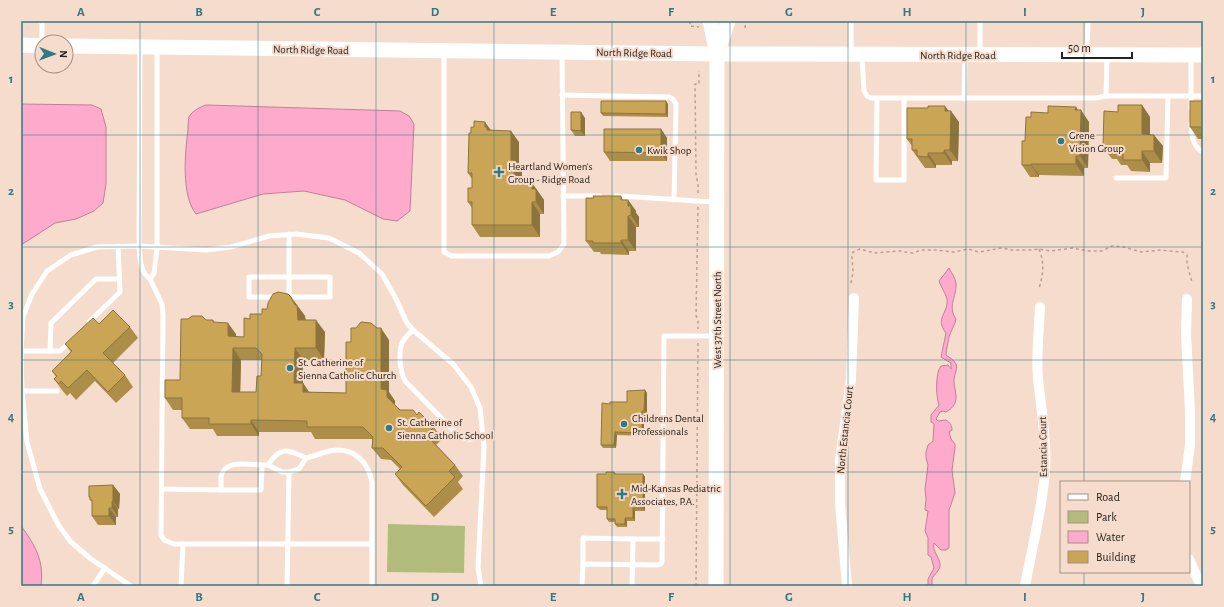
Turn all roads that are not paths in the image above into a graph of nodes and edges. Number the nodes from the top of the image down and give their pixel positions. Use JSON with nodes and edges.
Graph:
{"nodes":[{"id":1,"x":42,"y":21,"type":"edge"},
{"id":2,"x":728,"y":21,"type":"edge"},
{"id":3,"x":851,"y":21,"type":"edge"},
{"id":4,"x":980,"y":21,"type":"edge"},
{"id":5,"x":1088,"y":21,"type":"edge"},
{"id":6,"x":705,"y":24,"type":"edge"},
{"id":7,"x":42,"y":34,"type":"edge"},
{"id":8,"x":21,"y":45,"type":"edge"},
{"id":9,"x":34,"y":46,"type":"edge"},
{"id":10,"x":74,"y":46,"type":"edge"},
{"id":11,"x":140,"y":47,"type":"junction"},
{"id":12,"x":157,"y":47,"type":"junction"},
{"id":13,"x":444,"y":51,"type":"junction"},
{"id":14,"x":562,"y":53,"type":"junction"},
{"id":15,"x":717,"y":54,"type":"junction"},
{"id":16,"x":857,"y":55,"type":"junction"},
{"id":17,"x":965,"y":55,"type":"junction"},
{"id":18,"x":980,"y":55,"type":"junction"},
{"id":19,"x":1087,"y":55,"type":"junction"},
{"id":20,"x":1107,"y":55,"type":"junction"},
{"id":21,"x":1197,"y":55,"type":"edge"},
{"id":22,"x":562,"y":95,"type":"junction"},
{"id":23,"x":1106,"y":96,"type":"junction"},
{"id":24,"x":1168,"y":96,"type":"junction"},
{"id":25,"x":1191,"y":96,"type":"junction"},
{"id":26,"x":1203,"y":96,"type":"edge"},
{"id":27,"x":877,"y":98,"type":"junction"},
{"id":28,"x":904,"y":98,"type":"junction"},
{"id":29,"x":964,"y":99,"type":"junction"},
{"id":30,"x":1191,"y":112,"type":"edge"},
{"id":31,"x":1192,"y":120,"type":"edge"},
{"id":32,"x":1203,"y":152,"type":"edge"},
{"id":33,"x":1116,"y":178,"type":"dead end"},
{"id":34,"x":563,"y":196,"type":"junction"},
{"id":35,"x":674,"y":200,"type":"junction"},
{"id":36,"x":717,"y":202,"type":"junction"},
{"id":37,"x":289,"y":234,"type":"junction"},
{"id":38,"x":118,"y":246,"type":"junction"},
{"id":39,"x":139,"y":246,"type":"junction"},
{"id":40,"x":157,"y":248,"type":"junction"},
{"id":41,"x":289,"y":277,"type":"junction"},
{"id":42,"x":119,"y":279,"type":"junction"},
{"id":43,"x":150,"y":279,"type":"junction"},
{"id":44,"x":289,"y":297,"type":"junction"},
{"id":45,"x":854,"y":298,"type":"dead end"},
{"id":46,"x":1187,"y":299,"type":"dead end"},
{"id":47,"x":1040,"y":307,"type":"dead end"},
{"id":48,"x":87,"y":324,"type":"edge"},
{"id":49,"x":413,"y":330,"type":"junction"},
{"id":50,"x":76,"y":335,"type":"edge"},
{"id":51,"x":717,"y":336,"type":"junction"},
{"id":52,"x":21,"y":351,"type":"edge"},
{"id":53,"x":50,"y":351,"type":"junction"},
{"id":54,"x":22,"y":391,"type":"junction"},
{"id":55,"x":57,"y":391,"type":"edge"},
{"id":56,"x":483,"y":438,"type":"junction"},
{"id":57,"x":306,"y":458,"type":"junction"},
{"id":58,"x":268,"y":465,"type":"junction"},
{"id":59,"x":262,"y":466,"type":"junction"},
{"id":60,"x":289,"y":472,"type":"junction"},
{"id":61,"x":1185,"y":481,"type":"edge"},
{"id":62,"x":162,"y":489,"type":"junction"},
{"id":63,"x":221,"y":490,"type":"junction"},
{"id":64,"x":633,"y":539,"type":"junction"},
{"id":65,"x":663,"y":539,"type":"junction"},
{"id":66,"x":183,"y":544,"type":"junction"},
{"id":67,"x":288,"y":544,"type":"junction"},
{"id":68,"x":372,"y":544,"type":"junction"},
{"id":69,"x":1190,"y":561,"type":"edge"},
{"id":70,"x":583,"y":564,"type":"junction"},
{"id":71,"x":632,"y":565,"type":"junction"},
{"id":72,"x":105,"y":568,"type":"junction"},
{"id":73,"x":93,"y":586,"type":"edge"},
{"id":74,"x":131,"y":586,"type":"edge"},
{"id":75,"x":181,"y":586,"type":"edge"},
{"id":76,"x":287,"y":586,"type":"edge"},
{"id":77,"x":372,"y":586,"type":"edge"},
{"id":78,"x":481,"y":586,"type":"edge"},
{"id":79,"x":582,"y":586,"type":"edge"},
{"id":80,"x":632,"y":586,"type":"edge"},
{"id":81,"x":716,"y":586,"type":"edge"},
{"id":82,"x":847,"y":586,"type":"edge"},
{"id":83,"x":1025,"y":586,"type":"edge"},
{"id":84,"x":1201,"y":586,"type":"edge"}],
"edges":[{"from":1,"to":7,"type":"lane"},
{"from":2,"to":15,"type":"main road","name":"West 37th Street North"},
{"from":3,"to":16,"type":"lane"},
{"from":4,"to":18,"type":"lane"},
{"from":5,"to":19,"type":"lane"},
{"from":6,"to":15,"type":"main road","name":"West 37th Street North"},
{"from":8,"to":9,"type":"main road"},
{"from":10,"to":11,"type":"main road","name":"North Ridge Road"},
{"from":11,"to":12,"type":"main road","name":"North Ridge Road"},
{"from":11,"to":39,"type":"lane"},
{"from":12,"to":13,"type":"main road","name":"North Ridge Road"},
{"from":12,"to":40,"type":"lane"},
{"from":13,"to":14,"type":"main road","name":"North Ridge Road"},
{"from":13,"to":34,"type":"lane"},
{"from":14,"to":15,"type":"main road","name":"North Ridge Road"},
{"from":14,"to":22,"type":"lane"},
{"from":15,"to":16,"type":"main road","name":"North Ridge Road"},
{"from":15,"to":36,"type":"main road","name":"West 37th Street North"},
{"from":16,"to":17,"type":"main road","name":"North Ridge Road"},
{"from":16,"to":27,"type":"lane"},
{"from":17,"to":18,"type":"main road","name":"North Ridge Road"},
{"from":17,"to":29,"type":"lane"},
{"from":18,"to":19,"type":"main road","name":"North Ridge Road"},
{"from":19,"to":20,"type":"main road","name":"North Ridge Road"},
{"from":20,"to":21,"type":"main road","name":"North Ridge Road"},
{"from":20,"to":23,"type":"lane"},
{"from":21,"to":25,"type":"lane"},
{"from":22,"to":34,"type":"lane"},
{"from":22,"to":35,"type":"lane"},
{"from":23,"to":24,"type":"lane"},
{"from":23,"to":29,"type":"lane"},
{"from":24,"to":25,"type":"lane"},
{"from":24,"to":33,"type":"lane"},
{"from":25,"to":26,"type":"lane"},
{"from":25,"to":30,"type":"lane"},
{"from":27,"to":28,"type":"lane"},
{"from":27,"to":28,"type":"lane"},
{"from":28,"to":29,"type":"lane"},
{"from":31,"to":32,"type":"lane"},
{"from":34,"to":35,"type":"lane"},
{"from":35,"to":36,"type":"lane"},
{"from":36,"to":51,"type":"main road","name":"West 37th Street North"},
{"from":37,"to":40,"type":"lane"},
{"from":37,"to":41,"type":"lane"},
{"from":37,"to":49,"type":"lane"},
{"from":38,"to":39,"type":"lane"},
{"from":38,"to":42,"type":"lane"},
{"from":38,"to":52,"type":"lane"},
{"from":39,"to":40,"type":"lane"},
{"from":39,"to":43,"type":"lane"},
{"from":40,"to":43,"type":"lane"},
{"from":41,"to":44,"type":"lane"},
{"from":41,"to":44,"type":"lane"},
{"from":41,"to":44,"type":"lane"},
{"from":42,"to":48,"type":"lane"},
{"from":42,"to":53,"type":"lane"},
{"from":43,"to":62,"type":"lane"},
{"from":45,"to":82,"type":"street","name":"North Estancia Court"},
{"from":46,"to":61,"type":"street"},
{"from":47,"to":83,"type":"street","name":"Estancia Court"},
{"from":49,"to":56,"type":"lane"},
{"from":49,"to":56,"type":"lane"},
{"from":50,"to":53,"type":"lane"},
{"from":51,"to":65,"type":"lane"},
{"from":51,"to":81,"type":"main road","name":"West 37th Street North"},
{"from":52,"to":53,"type":"lane"},
{"from":52,"to":54,"type":"lane"},
{"from":54,"to":55,"type":"lane"},
{"from":54,"to":72,"type":"lane"},
{"from":56,"to":78,"type":"lane"},
{"from":57,"to":58,"type":"lane"},
{"from":57,"to":60,"type":"lane"},
{"from":57,"to":68,"type":"lane"},
{"from":58,"to":59,"type":"lane"},
{"from":58,"to":60,"type":"lane"},
{"from":59,"to":63,"type":"lane"},
{"from":59,"to":63,"type":"lane"},
{"from":60,"to":67,"type":"lane"},
{"from":62,"to":63,"type":"lane"},
{"from":62,"to":66,"type":"lane"},
{"from":64,"to":65,"type":"lane"},
{"from":64,"to":70,"type":"lane"},
{"from":64,"to":71,"type":"lane"},
{"from":65,"to":71,"type":"lane"},
{"from":66,"to":67,"type":"lane"},
{"from":66,"to":75,"type":"lane"},
{"from":67,"to":68,"type":"lane"},
{"from":67,"to":76,"type":"lane"},
{"from":68,"to":77,"type":"lane"},
{"from":69,"to":84,"type":"street"},
{"from":70,"to":71,"type":"lane"},
{"from":70,"to":79,"type":"lane"},
{"from":71,"to":80,"type":"lane"},
{"from":72,"to":73,"type":"lane"},
{"from":72,"to":74,"type":"lane"}]}
